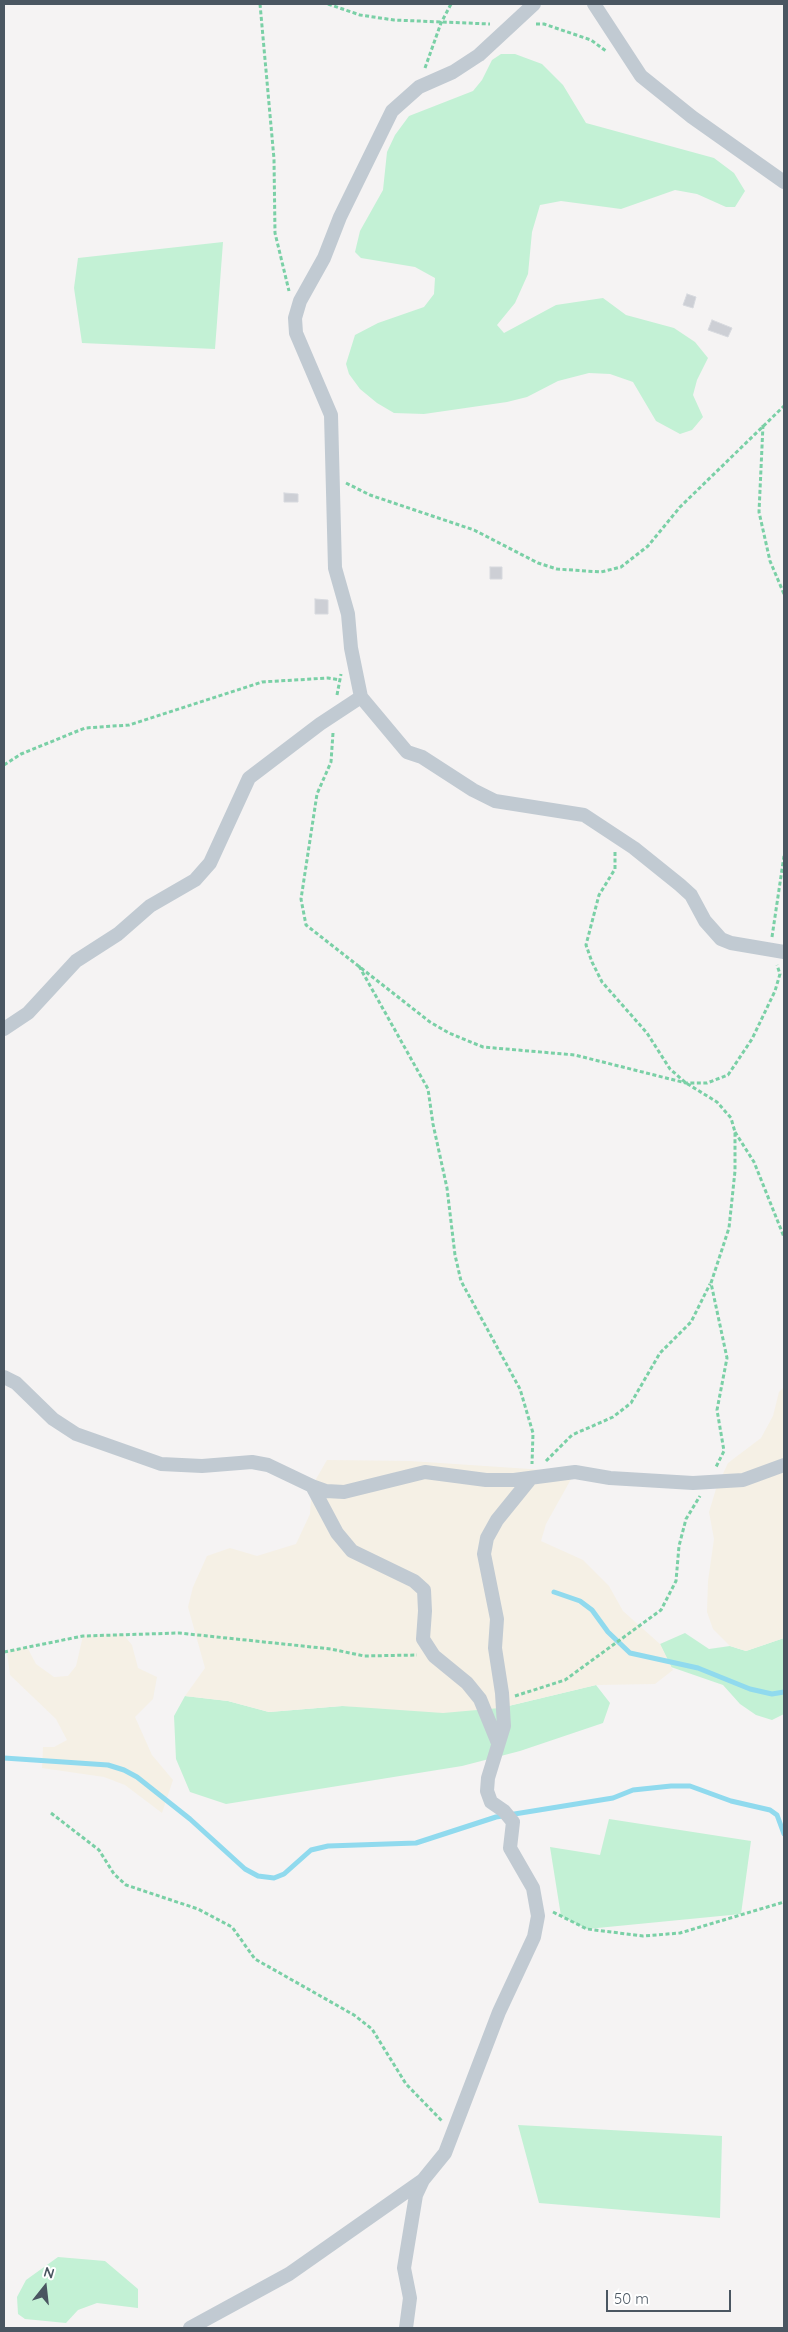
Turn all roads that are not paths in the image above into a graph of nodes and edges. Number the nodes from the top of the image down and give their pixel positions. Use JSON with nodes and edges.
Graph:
{"nodes":[{"id":1,"x":534,"y":4,"type":"edge"},
{"id":2,"x":594,"y":4,"type":"edge"},
{"id":3,"x":784,"y":182,"type":"edge"},
{"id":4,"x":361,"y":697,"type":"junction"},
{"id":5,"x":779,"y":951,"type":"edge"},
{"id":6,"x":4,"y":1030,"type":"edge"},
{"id":7,"x":4,"y":1377,"type":"edge"},
{"id":8,"x":784,"y":1464,"type":"edge"},
{"id":9,"x":531,"y":1478,"type":"junction"},
{"id":10,"x":312,"y":1486,"type":"junction"},
{"id":11,"x":498,"y":1743,"type":"junction"},
{"id":12,"x":423,"y":2180,"type":"junction"},
{"id":13,"x":190,"y":2328,"type":"edge"},
{"id":14,"x":406,"y":2328,"type":"edge"}],
"edges":[{"from":1,"to":4,"type":"street"},
{"from":2,"to":3,"type":"street"},
{"from":4,"to":5,"type":"street"},
{"from":4,"to":6,"type":"street"},
{"from":7,"to":10,"type":"street"},
{"from":8,"to":9,"type":"street"},
{"from":9,"to":10,"type":"street"},
{"from":9,"to":11,"type":"street"},
{"from":10,"to":11,"type":"street"},
{"from":11,"to":12,"type":"street"},
{"from":12,"to":13,"type":"street"},
{"from":12,"to":14,"type":"street"}]}
